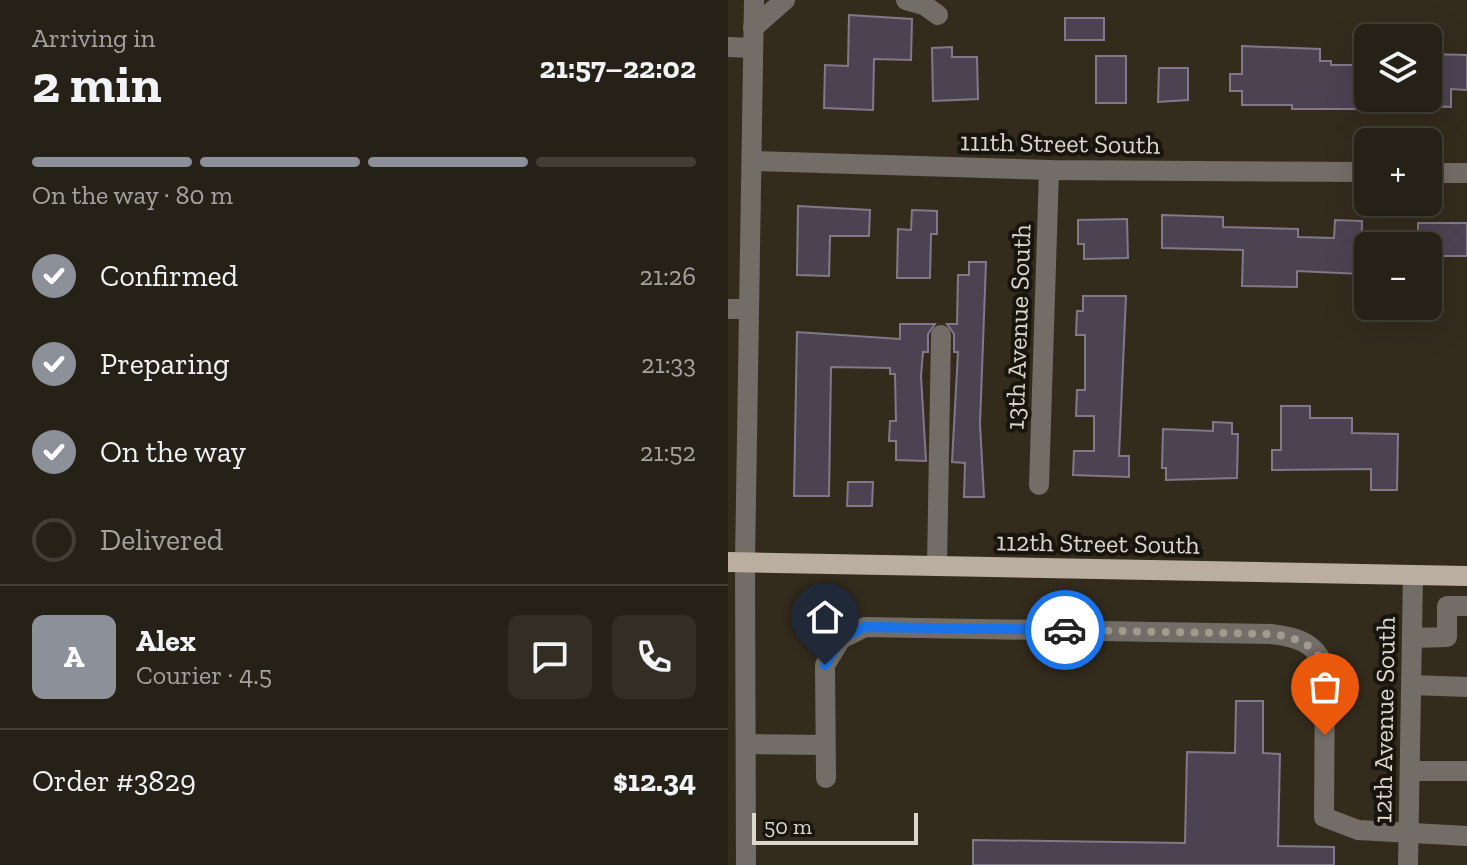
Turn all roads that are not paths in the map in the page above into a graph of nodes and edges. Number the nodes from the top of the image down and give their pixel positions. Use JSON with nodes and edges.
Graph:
{"nodes":[{"id":1,"x":754,"y":0,"type":"edge"},
{"id":2,"x":785,"y":0,"type":"edge"},
{"id":3,"x":906,"y":0,"type":"edge"},
{"id":4,"x":938,"y":15,"type":"dead end"},
{"id":5,"x":753,"y":38,"type":"junction"},
{"id":6,"x":728,"y":47,"type":"edge"},
{"id":7,"x":752,"y":161,"type":"junction"},
{"id":8,"x":1049,"y":170,"type":"junction"},
{"id":9,"x":1354,"y":172,"type":"edge"},
{"id":10,"x":1442,"y":173,"type":"edge"},
{"id":11,"x":1467,"y":173,"type":"edge"},
{"id":12,"x":738,"y":309,"type":"edge"},
{"id":13,"x":941,"y":335,"type":"dead end"},
{"id":14,"x":1039,"y":485,"type":"dead end"},
{"id":15,"x":736,"y":562,"type":"edge"},
{"id":16,"x":937,"y":566,"type":"junction"},
{"id":17,"x":1413,"y":575,"type":"junction"},
{"id":18,"x":1467,"y":576,"type":"edge"},
{"id":19,"x":1467,"y":606,"type":"edge"},
{"id":20,"x":1412,"y":638,"type":"junction"},
{"id":21,"x":1411,"y":685,"type":"junction"},
{"id":22,"x":1467,"y":687,"type":"edge"},
{"id":23,"x":746,"y":744,"type":"junction"},
{"id":24,"x":825,"y":745,"type":"junction"},
{"id":25,"x":1410,"y":771,"type":"junction"},
{"id":26,"x":1467,"y":771,"type":"edge"},
{"id":27,"x":826,"y":778,"type":"dead end"},
{"id":28,"x":737,"y":834,"type":"edge"},
{"id":29,"x":1409,"y":834,"type":"junction"},
{"id":30,"x":1467,"y":836,"type":"edge"},
{"id":31,"x":746,"y":865,"type":"edge"},
{"id":32,"x":1408,"y":865,"type":"edge"}],
"edges":[{"from":1,"to":5,"type":"street"},
{"from":2,"to":5,"type":"street"},
{"from":3,"to":4,"type":"street"},
{"from":5,"to":6,"type":"street"},
{"from":5,"to":7,"type":"street"},
{"from":7,"to":8,"type":"street","name":"111th Street South"},
{"from":7,"to":12,"type":"street"},
{"from":8,"to":9,"type":"street","name":"111th Street South"},
{"from":8,"to":14,"type":"street","name":"13th Avenue South"},
{"from":10,"to":11,"type":"street"},
{"from":12,"to":15,"type":"street"},
{"from":13,"to":16,"type":"street"},
{"from":15,"to":16,"type":"main road","name":"112th Street South"},
{"from":15,"to":23,"type":"street"},
{"from":16,"to":17,"type":"main road","name":"112th Street South"},
{"from":17,"to":18,"type":"main road","name":"112th Street South"},
{"from":17,"to":20,"type":"street","name":"12th Avenue South"},
{"from":19,"to":20,"type":"street"},
{"from":20,"to":21,"type":"street","name":"12th Avenue South"},
{"from":21,"to":22,"type":"street"},
{"from":21,"to":25,"type":"street","name":"12th Avenue South"},
{"from":23,"to":24,"type":"street"},
{"from":23,"to":28,"type":"street"},
{"from":24,"to":27,"type":"street"},
{"from":24,"to":29,"type":"street"},
{"from":25,"to":26,"type":"street"},
{"from":25,"to":29,"type":"street","name":"12th Avenue South"},
{"from":28,"to":31,"type":"street"},
{"from":29,"to":30,"type":"street"},
{"from":29,"to":32,"type":"street","name":"12th Avenue South"}]}
